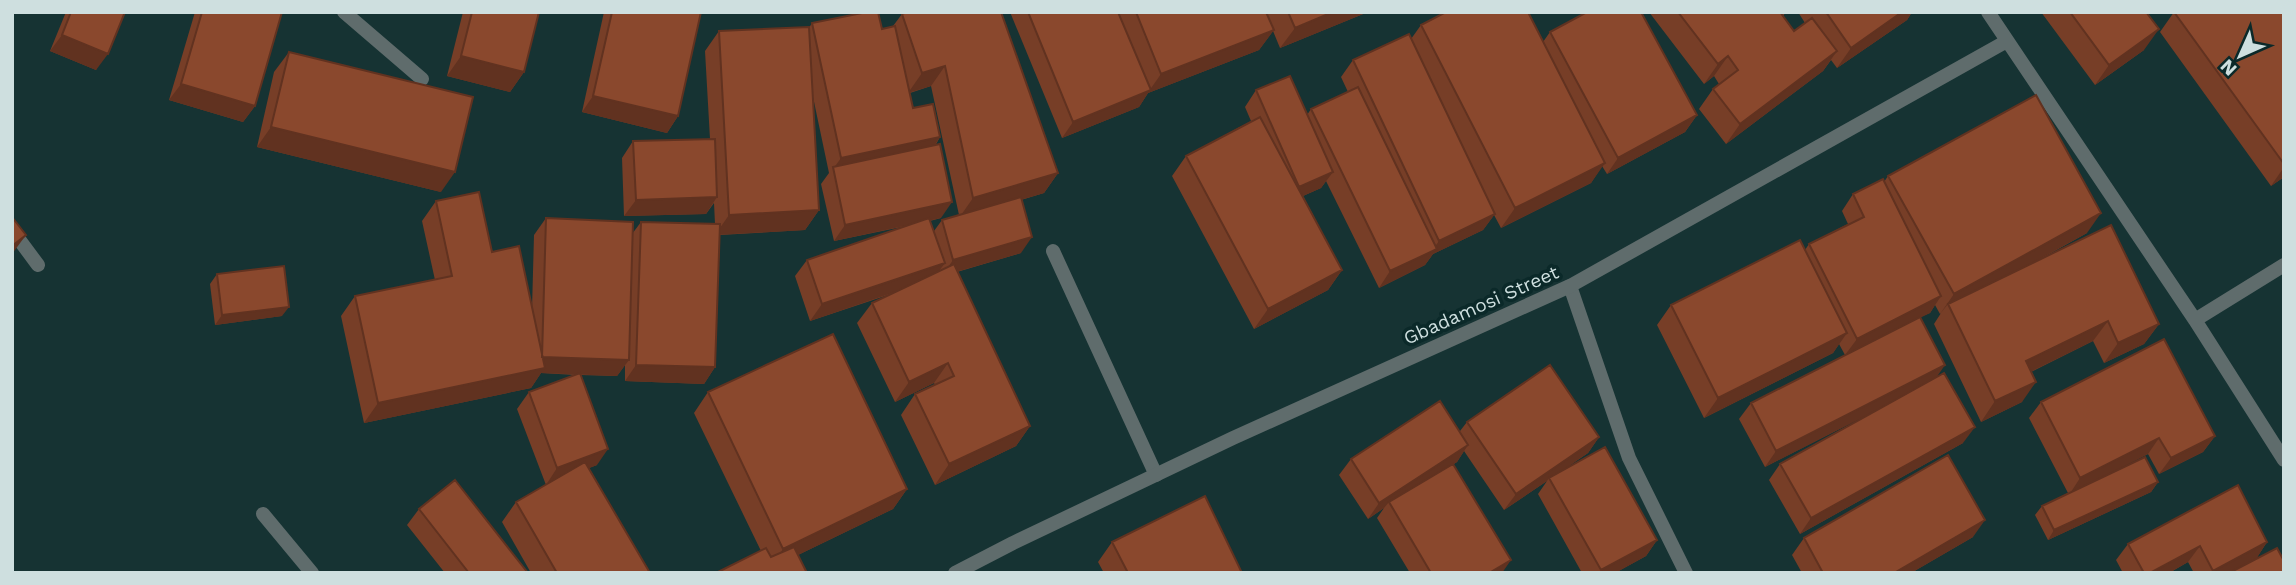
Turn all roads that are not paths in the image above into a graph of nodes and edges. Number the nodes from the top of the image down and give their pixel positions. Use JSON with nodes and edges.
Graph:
{"nodes":[{"id":1,"x":344,"y":12,"type":"edge"},
{"id":2,"x":1988,"y":12,"type":"edge"},
{"id":3,"x":2007,"y":41,"type":"junction"},
{"id":4,"x":422,"y":79,"type":"dead end"},
{"id":5,"x":12,"y":230,"type":"edge"},
{"id":6,"x":1053,"y":251,"type":"dead end"},
{"id":7,"x":38,"y":265,"type":"dead end"},
{"id":8,"x":2284,"y":265,"type":"edge"},
{"id":9,"x":1570,"y":286,"type":"junction"},
{"id":10,"x":2195,"y":320,"type":"junction"},
{"id":11,"x":2284,"y":460,"type":"edge"},
{"id":12,"x":1156,"y":475,"type":"junction"},
{"id":13,"x":263,"y":514,"type":"dead end"},
{"id":14,"x":977,"y":568,"type":"edge"},
{"id":15,"x":312,"y":573,"type":"edge"},
{"id":16,"x":954,"y":573,"type":"edge"},
{"id":17,"x":1686,"y":573,"type":"edge"}],
"edges":[{"from":1,"to":4,"type":"street"},
{"from":2,"to":3,"type":"street"},
{"from":3,"to":9,"type":"street","name":"Gbadamosi Street"},
{"from":3,"to":10,"type":"street"},
{"from":5,"to":7,"type":"street"},
{"from":6,"to":12,"type":"street"},
{"from":8,"to":10,"type":"street"},
{"from":9,"to":12,"type":"street","name":"Gbadamosi Street"},
{"from":9,"to":17,"type":"street"},
{"from":10,"to":11,"type":"street"},
{"from":12,"to":14,"type":"street","name":"Gbadamosi Street"},
{"from":13,"to":15,"type":"street"},
{"from":14,"to":16,"type":"street","name":"Gbadamosi Street"}]}
